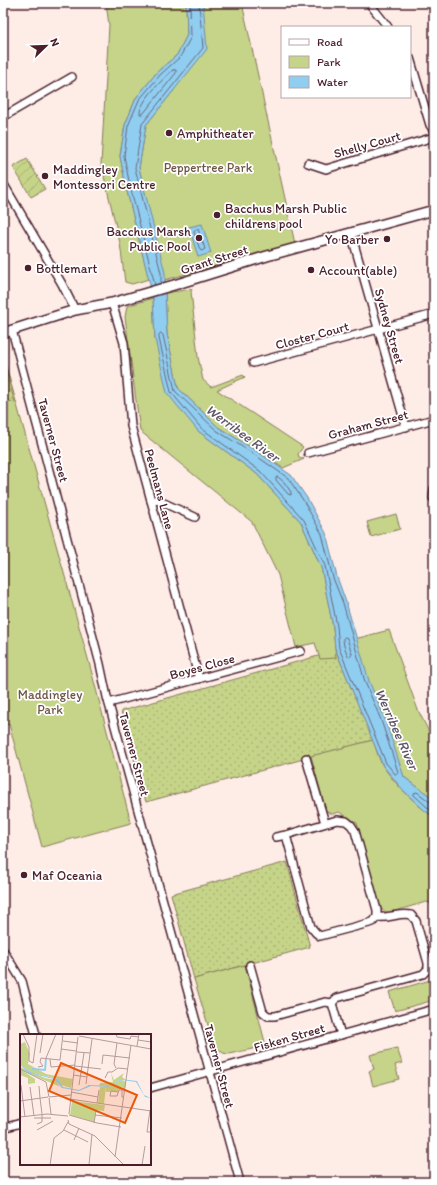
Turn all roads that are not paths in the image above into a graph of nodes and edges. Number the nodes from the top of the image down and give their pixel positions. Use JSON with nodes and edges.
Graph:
{"nodes":[{"id":1,"x":369,"y":3,"type":"edge"},
{"id":2,"x":387,"y":26,"type":"edge"},
{"id":3,"x":411,"y":61,"type":"edge"},
{"id":4,"x":72,"y":77,"type":"dead end"},
{"id":5,"x":3,"y":117,"type":"edge"},
{"id":6,"x":434,"y":131,"type":"edge"},
{"id":7,"x":434,"y":137,"type":"edge"},
{"id":8,"x":308,"y":163,"type":"dead end"},
{"id":9,"x":3,"y":183,"type":"edge"},
{"id":10,"x":434,"y":210,"type":"edge"},
{"id":11,"x":351,"y":233,"type":"junction"},
{"id":12,"x":112,"y":303,"type":"junction"},
{"id":13,"x":75,"y":310,"type":"junction"},
{"id":14,"x":434,"y":314,"type":"edge"},
{"id":15,"x":378,"y":330,"type":"junction"},
{"id":16,"x":8,"y":332,"type":"edge"},
{"id":17,"x":253,"y":363,"type":"dead end"},
{"id":18,"x":434,"y":419,"type":"edge"},
{"id":19,"x":406,"y":427,"type":"junction"},
{"id":20,"x":308,"y":453,"type":"dead end"},
{"id":21,"x":434,"y":489,"type":"edge"},
{"id":22,"x":434,"y":499,"type":"edge"},
{"id":23,"x":151,"y":500,"type":"junction"},
{"id":24,"x":195,"y":517,"type":"dead end"},
{"id":25,"x":301,"y":651,"type":"dead end"},
{"id":26,"x":199,"y":679,"type":"junction"},
{"id":27,"x":109,"y":703,"type":"junction"},
{"id":28,"x":306,"y":758,"type":"dead end"},
{"id":29,"x":325,"y":823,"type":"junction"},
{"id":30,"x":286,"y":835,"type":"junction"},
{"id":31,"x":276,"y":837,"type":"dead end"},
{"id":32,"x":377,"y":918,"type":"junction"},
{"id":33,"x":3,"y":950,"type":"edge"},
{"id":34,"x":250,"y":965,"type":"dead end"},
{"id":35,"x":332,"y":1003,"type":"junction"},
{"id":36,"x":434,"y":1009,"type":"edge"},
{"id":37,"x":36,"y":1034,"type":"edge"},
{"id":38,"x":341,"y":1035,"type":"junction"},
{"id":39,"x":209,"y":1071,"type":"junction"},
{"id":40,"x":151,"y":1088,"type":"edge"},
{"id":41,"x":20,"y":1123,"type":"edge"},
{"id":42,"x":3,"y":1128,"type":"edge"},
{"id":43,"x":240,"y":1182,"type":"edge"}],
"edges":[{"from":1,"to":2,"type":"street"},
{"from":3,"to":6,"type":"street"},
{"from":4,"to":5,"type":"street"},
{"from":7,"to":8,"type":"street","name":"Shelly Court"},
{"from":9,"to":13,"type":"street"},
{"from":10,"to":11,"type":"main road","name":"Grant Street"},
{"from":11,"to":12,"type":"main road","name":"Grant Street"},
{"from":11,"to":15,"type":"street","name":"Sydney Street"},
{"from":12,"to":13,"type":"main road","name":"Grant Street"},
{"from":12,"to":23,"type":"street","name":"Peelmans Lane"},
{"from":13,"to":16,"type":"main road","name":"Grant Street"},
{"from":14,"to":15,"type":"street","name":"Closter Court"},
{"from":15,"to":17,"type":"street","name":"Closter Court"},
{"from":15,"to":19,"type":"street","name":"Sydney Street"},
{"from":16,"to":27,"type":"street","name":"Taverner Street"},
{"from":18,"to":19,"type":"street","name":"Graham Street"},
{"from":19,"to":20,"type":"street","name":"Graham Street"},
{"from":21,"to":22,"type":"street"},
{"from":23,"to":24,"type":"street"},
{"from":23,"to":26,"type":"street","name":"Peelmans Lane"},
{"from":25,"to":26,"type":"street","name":"Boyes Close"},
{"from":26,"to":27,"type":"street","name":"Boyes Close"},
{"from":27,"to":39,"type":"street","name":"Taverner Street"},
{"from":28,"to":29,"type":"street"},
{"from":29,"to":30,"type":"street"},
{"from":29,"to":32,"type":"street"},
{"from":30,"to":31,"type":"street"},
{"from":30,"to":32,"type":"street"},
{"from":32,"to":35,"type":"street"},
{"from":33,"to":37,"type":"street"},
{"from":34,"to":35,"type":"street"},
{"from":35,"to":38,"type":"street"},
{"from":36,"to":38,"type":"street","name":"Fisken Street"},
{"from":38,"to":39,"type":"street","name":"Fisken Street"},
{"from":39,"to":40,"type":"street","name":"Fisken Street"},
{"from":39,"to":43,"type":"street","name":"Taverner Street"},
{"from":41,"to":42,"type":"street"}]}
